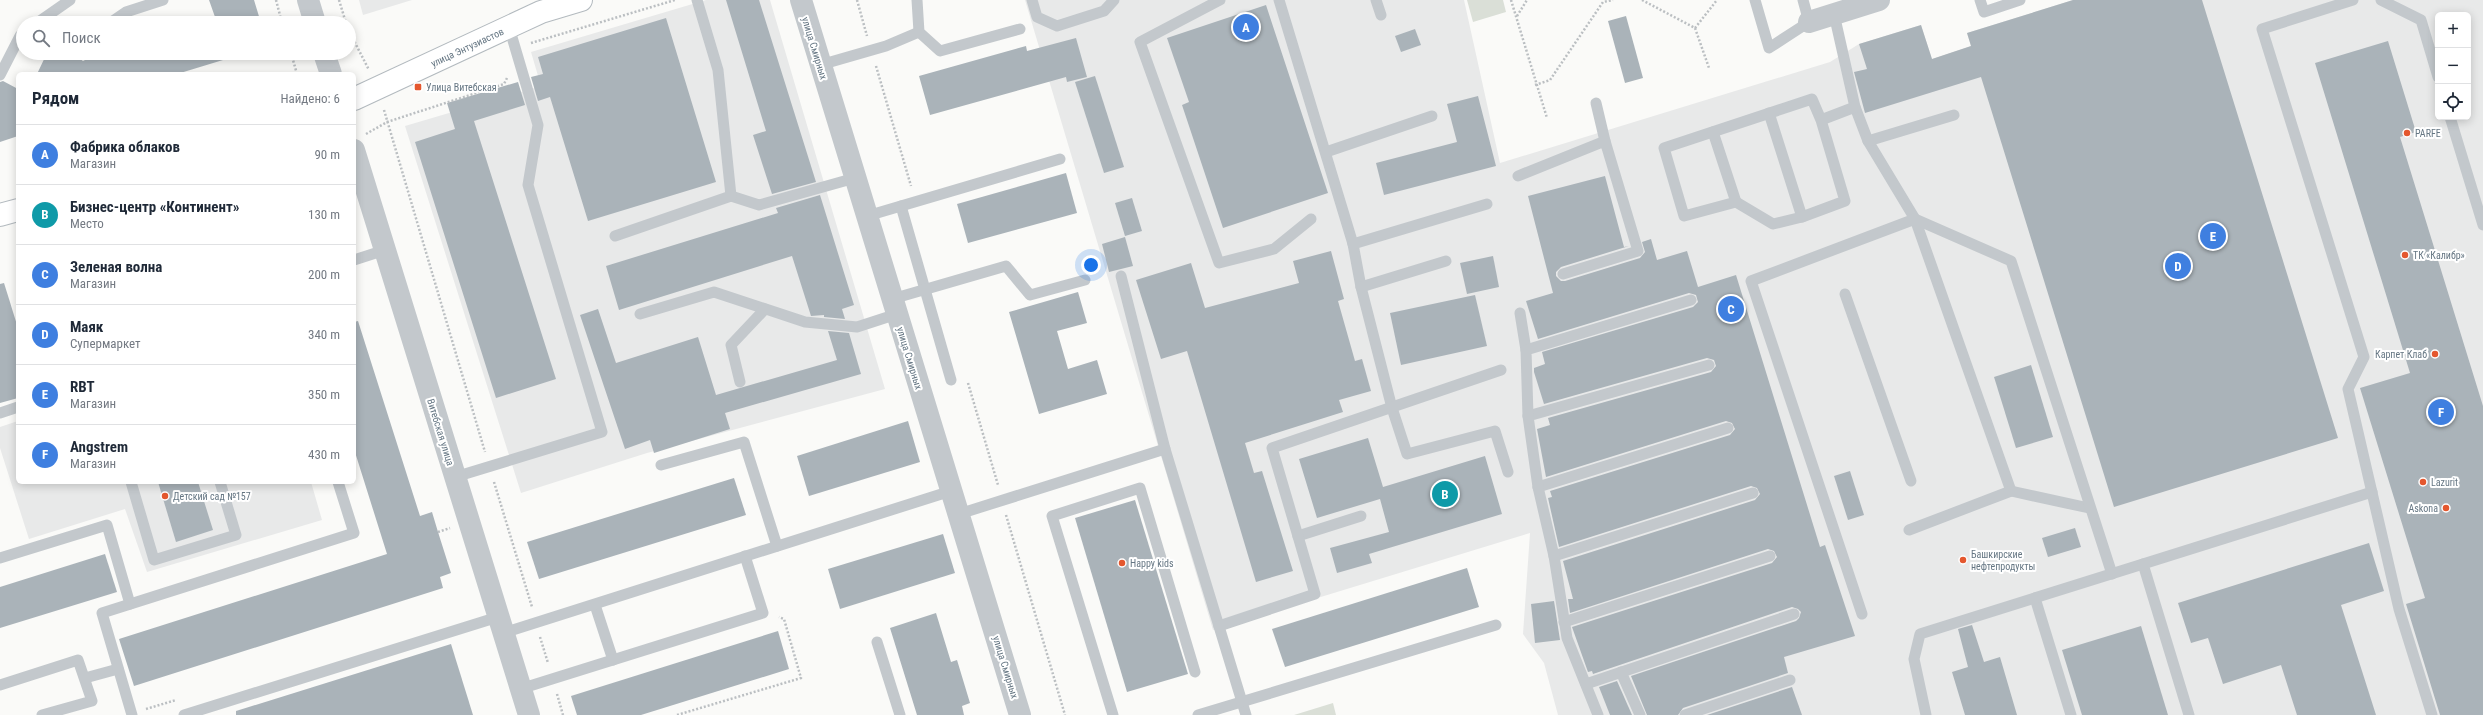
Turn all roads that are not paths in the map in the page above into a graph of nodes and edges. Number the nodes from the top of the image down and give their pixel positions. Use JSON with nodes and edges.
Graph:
{"nodes":[{"id":1,"x":70,"y":0,"type":"edge"},
{"id":2,"x":163,"y":0,"type":"edge"},
{"id":3,"x":308,"y":0,"type":"edge"},
{"id":4,"x":581,"y":0,"type":"edge"},
{"id":5,"x":697,"y":0,"type":"edge"},
{"id":6,"x":800,"y":0,"type":"edge"},
{"id":7,"x":917,"y":0,"type":"edge"},
{"id":8,"x":1032,"y":0,"type":"edge"},
{"id":9,"x":1114,"y":0,"type":"edge"},
{"id":10,"x":1220,"y":0,"type":"edge"},
{"id":11,"x":1279,"y":0,"type":"edge"},
{"id":12,"x":1376,"y":0,"type":"edge"},
{"id":13,"x":1755,"y":0,"type":"edge"},
{"id":14,"x":1803,"y":0,"type":"edge"},
{"id":15,"x":1879,"y":0,"type":"edge"},
{"id":16,"x":1980,"y":0,"type":"edge"},
{"id":17,"x":2020,"y":0,"type":"edge"},
{"id":18,"x":2353,"y":0,"type":"edge"},
{"id":19,"x":2380,"y":0,"type":"edge"},
{"id":20,"x":1834,"y":14,"type":"junction"},
{"id":21,"x":1381,"y":15,"type":"dead end"},
{"id":22,"x":47,"y":16,"type":"edge"},
{"id":23,"x":120,"y":16,"type":"edge"},
{"id":24,"x":313,"y":16,"type":"edge"},
{"id":25,"x":1809,"y":22,"type":"junction"},
{"id":26,"x":509,"y":27,"type":"junction"},
{"id":27,"x":1020,"y":29,"type":"dead end"},
{"id":28,"x":919,"y":32,"type":"junction"},
{"id":29,"x":16,"y":44,"type":"edge"},
{"id":30,"x":326,"y":60,"type":"edge"},
{"id":31,"x":820,"y":65,"type":"junction"},
{"id":32,"x":2435,"y":68,"type":"edge"},
{"id":33,"x":330,"y":72,"type":"edge"},
{"id":34,"x":0,"y":75,"type":"edge"},
{"id":35,"x":356,"y":98,"type":"edge"},
{"id":36,"x":1596,"y":103,"type":"dead end"},
{"id":37,"x":1855,"y":107,"type":"junction"},
{"id":38,"x":1769,"y":113,"type":"junction"},
{"id":39,"x":1954,"y":115,"type":"dead end"},
{"id":40,"x":1432,"y":116,"type":"dead end"},
{"id":41,"x":1821,"y":120,"type":"junction"},
{"id":42,"x":2451,"y":120,"type":"edge"},
{"id":43,"x":1713,"y":132,"type":"junction"},
{"id":44,"x":1605,"y":142,"type":"junction"},
{"id":45,"x":1868,"y":142,"type":"junction"},
{"id":46,"x":1326,"y":152,"type":"junction"},
{"id":47,"x":356,"y":156,"type":"edge"},
{"id":48,"x":1060,"y":159,"type":"dead end"},
{"id":49,"x":1518,"y":176,"type":"dead end"},
{"id":50,"x":855,"y":178,"type":"junction"},
{"id":51,"x":731,"y":196,"type":"junction"},
{"id":52,"x":1736,"y":202,"type":"junction"},
{"id":53,"x":1487,"y":204,"type":"dead end"},
{"id":54,"x":902,"y":206,"type":"junction"},
{"id":55,"x":16,"y":211,"type":"edge"},
{"id":56,"x":0,"y":215,"type":"edge"},
{"id":57,"x":867,"y":216,"type":"junction"},
{"id":58,"x":1802,"y":217,"type":"junction"},
{"id":59,"x":1311,"y":219,"type":"dead end"},
{"id":60,"x":1915,"y":219,"type":"junction"},
{"id":61,"x":2483,"y":225,"type":"edge"},
{"id":62,"x":615,"y":236,"type":"dead end"},
{"id":63,"x":1353,"y":244,"type":"junction"},
{"id":64,"x":385,"y":250,"type":"junction"},
{"id":65,"x":356,"y":259,"type":"edge"},
{"id":66,"x":1446,"y":261,"type":"dead end"},
{"id":67,"x":1563,"y":274,"type":"dead end"},
{"id":68,"x":1121,"y":276,"type":"dead end"},
{"id":69,"x":1085,"y":280,"type":"dead end"},
{"id":70,"x":1361,"y":287,"type":"junction"},
{"id":71,"x":925,"y":289,"type":"junction"},
{"id":72,"x":1845,"y":294,"type":"dead end"},
{"id":73,"x":1691,"y":300,"type":"dead end"},
{"id":74,"x":895,"y":307,"type":"junction"},
{"id":75,"x":765,"y":309,"type":"junction"},
{"id":76,"x":1520,"y":313,"type":"dead end"},
{"id":77,"x":640,"y":314,"type":"dead end"},
{"id":78,"x":1526,"y":350,"type":"junction"},
{"id":79,"x":1709,"y":365,"type":"dead end"},
{"id":80,"x":1501,"y":370,"type":"dead end"},
{"id":81,"x":951,"y":380,"type":"dead end"},
{"id":82,"x":740,"y":382,"type":"dead end"},
{"id":83,"x":16,"y":408,"type":"edge"},
{"id":84,"x":1392,"y":408,"type":"junction"},
{"id":85,"x":0,"y":413,"type":"edge"},
{"id":86,"x":1528,"y":416,"type":"junction"},
{"id":87,"x":1728,"y":428,"type":"dead end"},
{"id":88,"x":1165,"y":449,"type":"junction"},
{"id":89,"x":661,"y":465,"type":"dead end"},
{"id":90,"x":1508,"y":472,"type":"dead end"},
{"id":91,"x":455,"y":477,"type":"junction"},
{"id":92,"x":1911,"y":481,"type":"dead end"},
{"id":93,"x":132,"y":484,"type":"edge"},
{"id":94,"x":221,"y":484,"type":"edge"},
{"id":95,"x":339,"y":484,"type":"edge"},
{"id":96,"x":1538,"y":487,"type":"junction"},
{"id":97,"x":951,"y":491,"type":"junction"},
{"id":98,"x":2011,"y":491,"type":"junction"},
{"id":99,"x":2372,"y":492,"type":"junction"},
{"id":100,"x":1753,"y":493,"type":"dead end"},
{"id":101,"x":2089,"y":508,"type":"junction"},
{"id":102,"x":959,"y":514,"type":"junction"},
{"id":103,"x":1361,"y":516,"type":"dead end"},
{"id":104,"x":1908,"y":530,"type":"dead end"},
{"id":105,"x":1298,"y":536,"type":"junction"},
{"id":106,"x":777,"y":546,"type":"junction"},
{"id":107,"x":745,"y":556,"type":"junction"},
{"id":108,"x":1554,"y":556,"type":"junction"},
{"id":109,"x":1770,"y":556,"type":"dead end"},
{"id":110,"x":0,"y":558,"type":"edge"},
{"id":111,"x":2143,"y":564,"type":"junction"},
{"id":112,"x":2112,"y":574,"type":"junction"},
{"id":113,"x":2035,"y":598,"type":"junction"},
{"id":114,"x":130,"y":604,"type":"junction"},
{"id":115,"x":594,"y":605,"type":"junction"},
{"id":116,"x":1794,"y":614,"type":"dead end"},
{"id":117,"x":1862,"y":614,"type":"dead end"},
{"id":118,"x":1564,"y":622,"type":"junction"},
{"id":119,"x":501,"y":625,"type":"junction"},
{"id":120,"x":1496,"y":625,"type":"dead end"},
{"id":121,"x":1219,"y":626,"type":"junction"},
{"id":122,"x":877,"y":642,"type":"dead end"},
{"id":123,"x":613,"y":660,"type":"junction"},
{"id":124,"x":118,"y":669,"type":"junction"},
{"id":125,"x":1195,"y":672,"type":"dead end"},
{"id":126,"x":1621,"y":672,"type":"junction"},
{"id":127,"x":85,"y":678,"type":"junction"},
{"id":128,"x":1790,"y":680,"type":"dead end"},
{"id":129,"x":1586,"y":684,"type":"junction"},
{"id":130,"x":0,"y":685,"type":"edge"},
{"id":131,"x":520,"y":689,"type":"junction"},
{"id":132,"x":1242,"y":701,"type":"junction"},
{"id":133,"x":42,"y":715,"type":"edge"},
{"id":134,"x":132,"y":715,"type":"edge"},
{"id":135,"x":184,"y":715,"type":"edge"},
{"id":136,"x":529,"y":715,"type":"edge"},
{"id":137,"x":900,"y":715,"type":"edge"},
{"id":138,"x":1020,"y":715,"type":"edge"},
{"id":139,"x":1113,"y":715,"type":"edge"},
{"id":140,"x":1198,"y":715,"type":"edge"},
{"id":141,"x":1246,"y":715,"type":"edge"},
{"id":142,"x":1598,"y":715,"type":"edge"},
{"id":143,"x":1640,"y":715,"type":"edge"},
{"id":144,"x":1685,"y":715,"type":"edge"},
{"id":145,"x":1926,"y":715,"type":"edge"},
{"id":146,"x":2071,"y":715,"type":"edge"},
{"id":147,"x":2189,"y":715,"type":"edge"},
{"id":148,"x":2432,"y":715,"type":"edge"}],
"edges":[{"from":1,"to":22,"type":"lane"},
{"from":2,"to":23,"type":"lane"},
{"from":3,"to":24,"type":"street"},
{"from":4,"to":26,"type":"main road","name":"улица Энтузиастов"},
{"from":5,"to":51,"type":"lane"},
{"from":6,"to":31,"type":"street","name":"улица Смирных"},
{"from":7,"to":28,"type":"lane"},
{"from":8,"to":9,"type":"lane"},
{"from":10,"to":59,"type":"lane"},
{"from":11,"to":46,"type":"lane"},
{"from":12,"to":21,"type":"lane"},
{"from":13,"to":25,"type":"lane"},
{"from":14,"to":25,"type":"lane"},
{"from":15,"to":20,"type":"street"},
{"from":16,"to":17,"type":"lane"},
{"from":18,"to":99,"type":"lane"},
{"from":19,"to":32,"type":"lane"},
{"from":20,"to":25,"type":"street"},
{"from":20,"to":37,"type":"lane"},
{"from":26,"to":35,"type":"main road","name":"улица Энтузиастов"},
{"from":26,"to":91,"type":"lane"},
{"from":27,"to":28,"type":"lane"},
{"from":28,"to":31,"type":"lane"},
{"from":29,"to":34,"type":"lane"},
{"from":30,"to":33,"type":"street"},
{"from":31,"to":50,"type":"street","name":"улица Смирных"},
{"from":36,"to":44,"type":"lane"},
{"from":37,"to":41,"type":"lane"},
{"from":37,"to":45,"type":"lane"},
{"from":38,"to":41,"type":"lane"},
{"from":38,"to":43,"type":"lane"},
{"from":38,"to":58,"type":"lane"},
{"from":39,"to":45,"type":"lane"},
{"from":40,"to":46,"type":"lane"},
{"from":41,"to":58,"type":"lane"},
{"from":42,"to":61,"type":"lane"},
{"from":43,"to":52,"type":"lane"},
{"from":43,"to":52,"type":"lane"},
{"from":44,"to":49,"type":"lane"},
{"from":44,"to":67,"type":"lane"},
{"from":45,"to":60,"type":"lane"},
{"from":46,"to":63,"type":"lane"},
{"from":47,"to":64,"type":"street","name":"Витебская улица"},
{"from":48,"to":54,"type":"lane"},
{"from":50,"to":51,"type":"lane"},
{"from":50,"to":57,"type":"street","name":"улица Смирных"},
{"from":51,"to":62,"type":"lane"},
{"from":52,"to":58,"type":"lane"},
{"from":53,"to":63,"type":"lane"},
{"from":54,"to":57,"type":"lane"},
{"from":54,"to":71,"type":"lane"},
{"from":55,"to":56,"type":"main road"},
{"from":57,"to":74,"type":"street","name":"улица Смирных"},
{"from":60,"to":98,"type":"lane"},
{"from":60,"to":101,"type":"lane"},
{"from":60,"to":117,"type":"lane"},
{"from":63,"to":70,"type":"lane"},
{"from":64,"to":65,"type":"lane"},
{"from":64,"to":91,"type":"street","name":"Витебская улица"},
{"from":66,"to":70,"type":"lane"},
{"from":68,"to":88,"type":"lane"},
{"from":69,"to":71,"type":"lane"},
{"from":70,"to":84,"type":"lane"},
{"from":71,"to":74,"type":"lane"},
{"from":71,"to":81,"type":"lane"},
{"from":72,"to":92,"type":"lane"},
{"from":73,"to":78,"type":"lane"},
{"from":74,"to":75,"type":"lane"},
{"from":74,"to":97,"type":"street","name":"улица Смирных"},
{"from":75,"to":77,"type":"lane"},
{"from":75,"to":82,"type":"lane"},
{"from":76,"to":78,"type":"lane"},
{"from":78,"to":86,"type":"lane"},
{"from":79,"to":86,"type":"lane"},
{"from":80,"to":84,"type":"lane"},
{"from":83,"to":85,"type":"lane"},
{"from":84,"to":90,"type":"lane"},
{"from":84,"to":105,"type":"lane"},
{"from":86,"to":96,"type":"lane"},
{"from":87,"to":96,"type":"lane"},
{"from":88,"to":102,"type":"lane"},
{"from":88,"to":121,"type":"lane"},
{"from":89,"to":106,"type":"lane"},
{"from":91,"to":119,"type":"street","name":"Витебская улица"},
{"from":93,"to":94,"type":"lane"},
{"from":95,"to":114,"type":"lane"},
{"from":96,"to":108,"type":"lane"},
{"from":97,"to":102,"type":"street","name":"улица Смирных"},
{"from":97,"to":106,"type":"lane"},
{"from":98,"to":101,"type":"lane"},
{"from":98,"to":104,"type":"lane"},
{"from":99,"to":111,"type":"lane"},
{"from":99,"to":148,"type":"lane"},
{"from":100,"to":108,"type":"lane"},
{"from":101,"to":112,"type":"lane"},
{"from":102,"to":138,"type":"street","name":"улица Смирных"},
{"from":103,"to":105,"type":"lane"},
{"from":105,"to":121,"type":"lane"},
{"from":106,"to":107,"type":"lane"},
{"from":107,"to":115,"type":"lane"},
{"from":107,"to":123,"type":"lane"},
{"from":108,"to":118,"type":"lane"},
{"from":109,"to":118,"type":"lane"},
{"from":110,"to":114,"type":"lane"},
{"from":111,"to":112,"type":"lane"},
{"from":111,"to":147,"type":"lane"},
{"from":112,"to":113,"type":"lane"},
{"from":113,"to":145,"type":"lane"},
{"from":113,"to":146,"type":"lane"},
{"from":114,"to":124,"type":"lane"},
{"from":115,"to":119,"type":"lane"},
{"from":115,"to":123,"type":"lane"},
{"from":116,"to":126,"type":"lane"},
{"from":118,"to":129,"type":"lane"},
{"from":119,"to":131,"type":"street","name":"Витебская улица"},
{"from":119,"to":135,"type":"lane"},
{"from":120,"to":132,"type":"lane"},
{"from":121,"to":132,"type":"lane"},
{"from":122,"to":137,"type":"lane"},
{"from":123,"to":131,"type":"lane"},
{"from":124,"to":127,"type":"lane"},
{"from":124,"to":134,"type":"lane"},
{"from":125,"to":139,"type":"lane"},
{"from":126,"to":129,"type":"lane"},
{"from":126,"to":143,"type":"lane"},
{"from":127,"to":130,"type":"lane"},
{"from":127,"to":133,"type":"lane"},
{"from":128,"to":144,"type":"lane"},
{"from":129,"to":142,"type":"lane"},
{"from":131,"to":136,"type":"street","name":"Витебская улица"},
{"from":132,"to":140,"type":"lane"},
{"from":132,"to":141,"type":"lane"}]}
